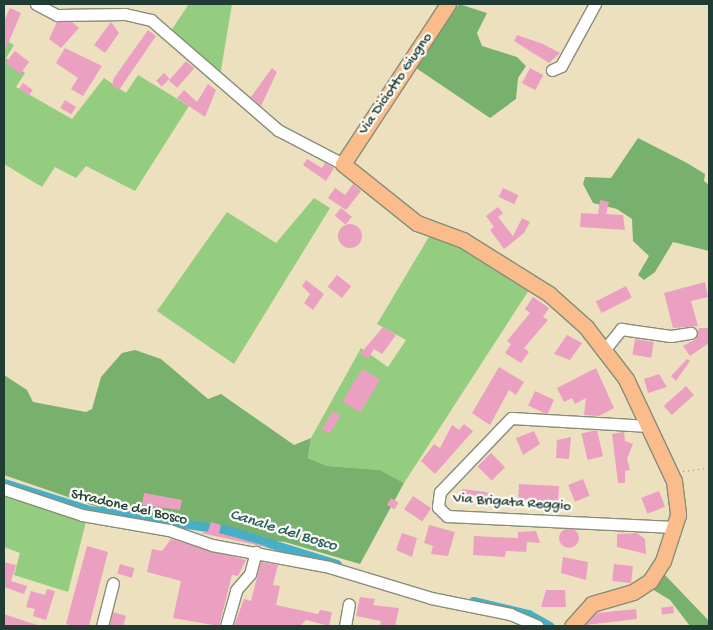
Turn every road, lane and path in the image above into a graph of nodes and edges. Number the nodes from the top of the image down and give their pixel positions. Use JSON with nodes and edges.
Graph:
{"nodes":[{"id":1,"x":36,"y":4,"type":"edge"},
{"id":2,"x":448,"y":4,"type":"edge"},
{"id":3,"x":595,"y":4,"type":"edge"},
{"id":4,"x":552,"y":70,"type":"dead end"},
{"id":5,"x":343,"y":164,"type":"junction"},
{"id":6,"x":691,"y":333,"type":"dead end"},
{"id":7,"x":605,"y":349,"type":"junction"},
{"id":8,"x":649,"y":426,"type":"junction"},
{"id":9,"x":709,"y":468,"type":"edge"},
{"id":10,"x":671,"y":473,"type":"junction"},
{"id":11,"x":4,"y":489,"type":"edge"},
{"id":12,"x":674,"y":528,"type":"junction"},
{"id":13,"x":256,"y":552,"type":"junction"},
{"id":14,"x":113,"y":583,"type":"dead end"},
{"id":15,"x":349,"y":604,"type":"dead end"},
{"id":16,"x":102,"y":626,"type":"edge"},
{"id":17,"x":226,"y":626,"type":"edge"},
{"id":18,"x":345,"y":626,"type":"edge"},
{"id":19,"x":538,"y":626,"type":"edge"},
{"id":20,"x":572,"y":626,"type":"edge"}],
"edges":[{"from":1,"to":5,"type":"street"},
{"from":2,"to":5,"type":"main road","name":"Via Diciotto Giugno"},
{"from":3,"to":4,"type":"street"},
{"from":5,"to":7,"type":"main road"},
{"from":6,"to":7,"type":"street"},
{"from":7,"to":8,"type":"main road"},
{"from":8,"to":10,"type":"main road"},
{"from":8,"to":12,"type":"street","name":"Via Brigata Reggio"},
{"from":9,"to":10,"type":"path"},
{"from":10,"to":12,"type":"main road"},
{"from":11,"to":13,"type":"street","name":"Stradone del Bosco"},
{"from":12,"to":20,"type":"main road"},
{"from":13,"to":17,"type":"street"},
{"from":13,"to":19,"type":"street","name":"Stradone del Bosco"},
{"from":14,"to":16,"type":"street"},
{"from":15,"to":18,"type":"street"}]}
